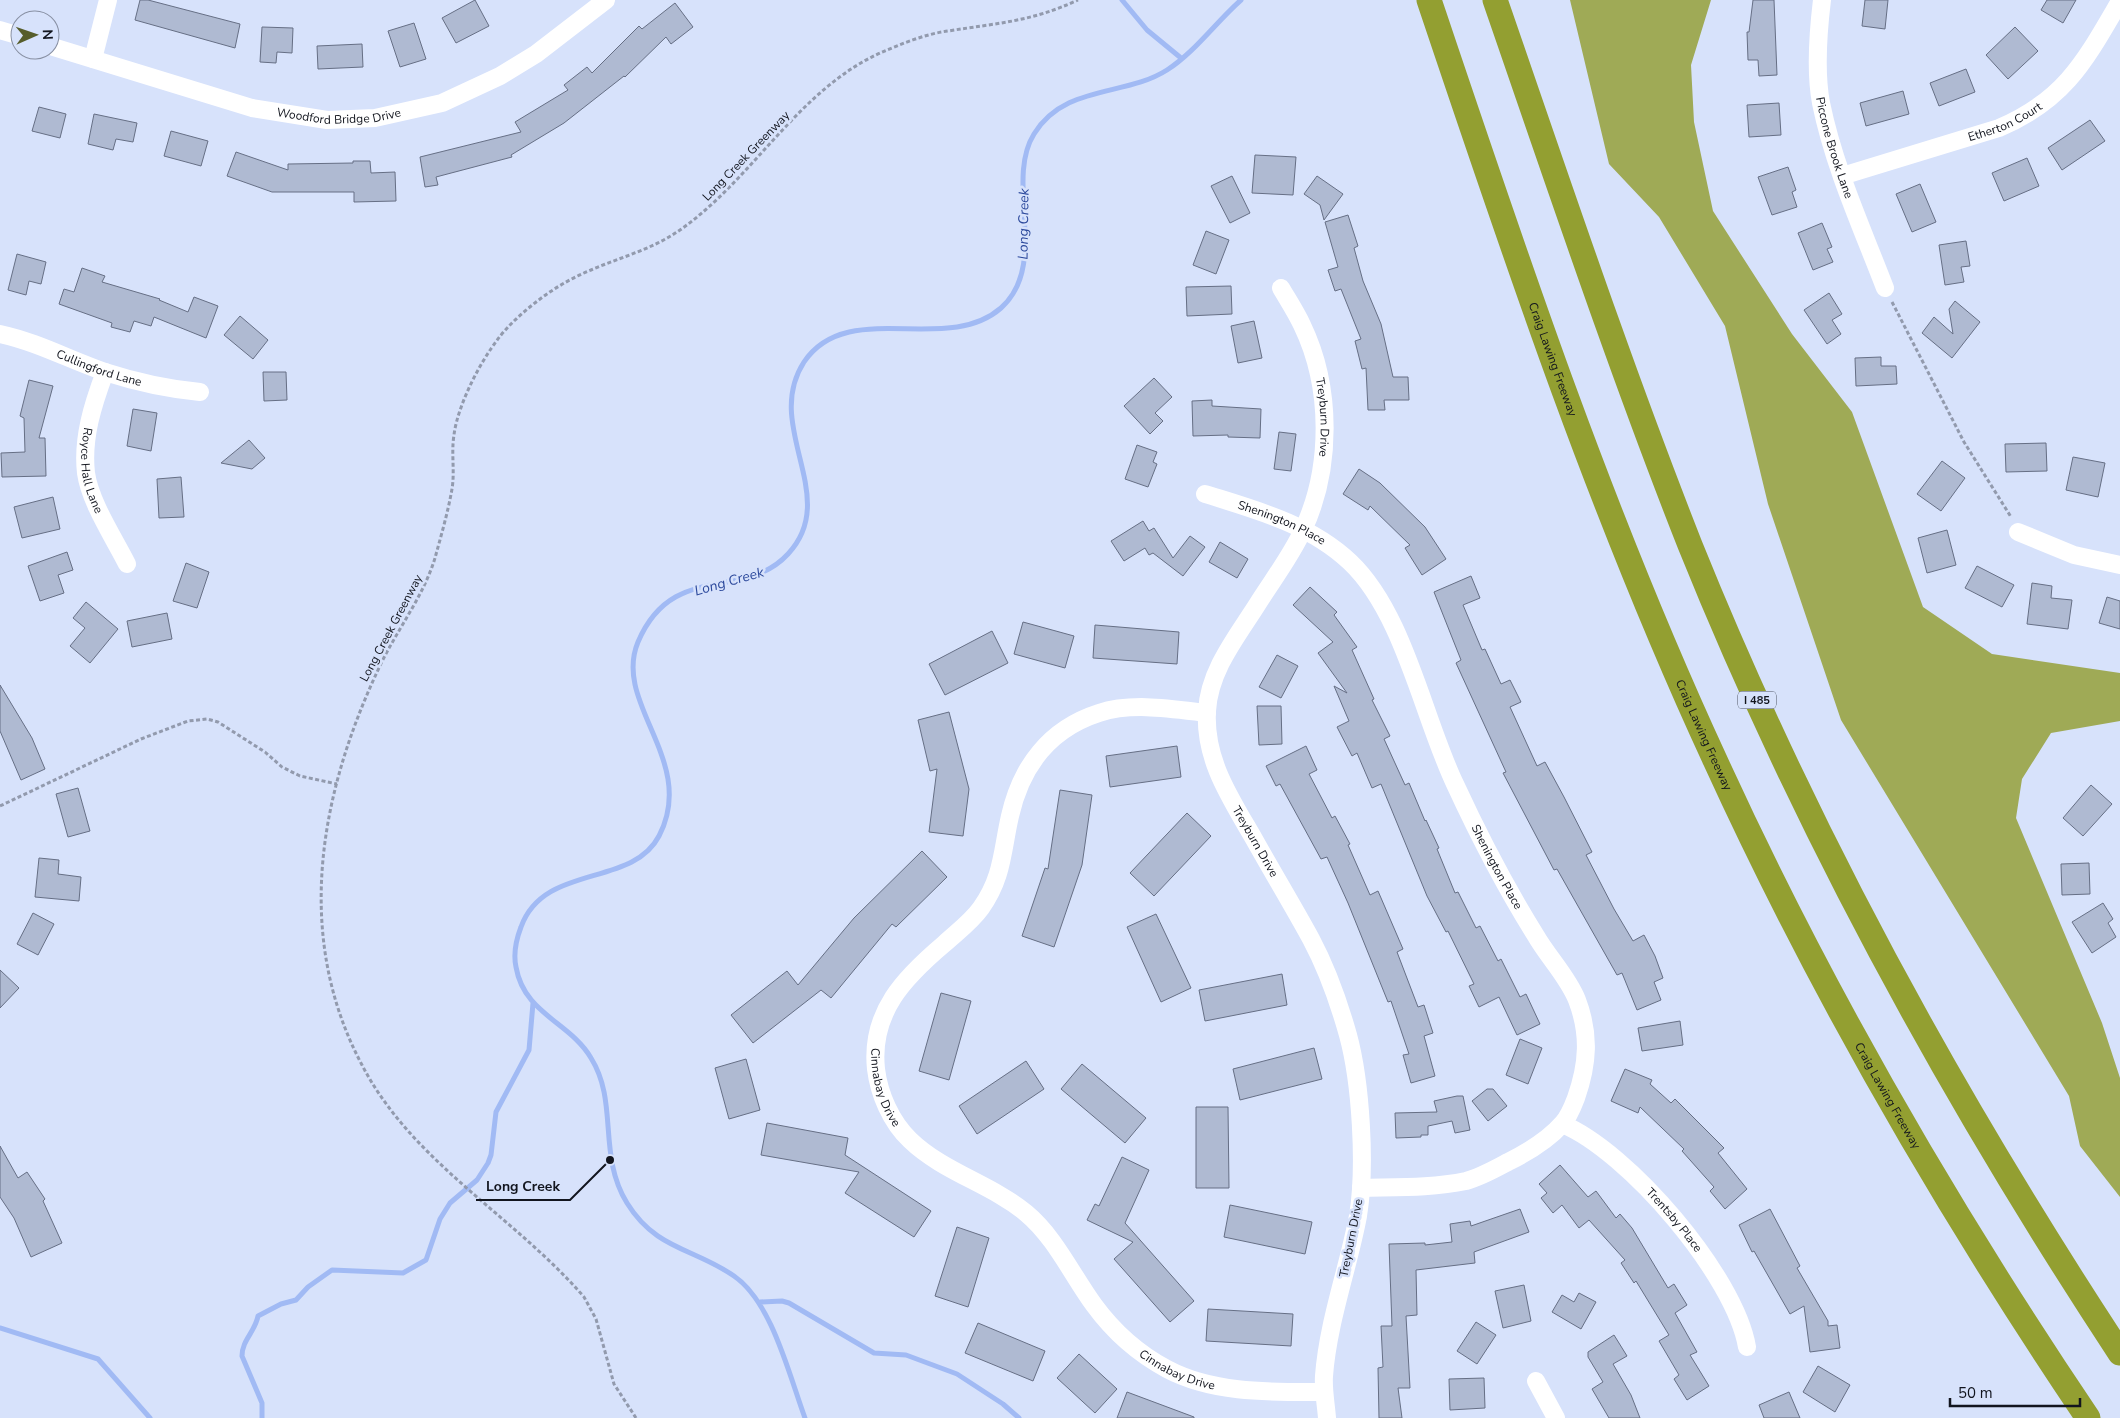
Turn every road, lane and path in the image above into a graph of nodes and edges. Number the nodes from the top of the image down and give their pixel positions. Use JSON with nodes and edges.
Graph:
{"nodes":[{"id":1,"x":108,"y":0,"type":"edge"},
{"id":2,"x":606,"y":0,"type":"edge"},
{"id":3,"x":1078,"y":0,"type":"edge"},
{"id":4,"x":1428,"y":0,"type":"edge"},
{"id":5,"x":1495,"y":0,"type":"edge"},
{"id":6,"x":1822,"y":0,"type":"edge"},
{"id":7,"x":2120,"y":1,"type":"edge"},
{"id":8,"x":60,"y":49,"type":"edge"},
{"id":9,"x":93,"y":59,"type":"junction"},
{"id":10,"x":1842,"y":176,"type":"junction"},
{"id":11,"x":1281,"y":288,"type":"dead end"},
{"id":12,"x":1885,"y":288,"type":"joint"},
{"id":13,"x":0,"y":334,"type":"edge"},
{"id":14,"x":105,"y":372,"type":"junction"},
{"id":15,"x":200,"y":392,"type":"dead end"},
{"id":16,"x":1205,"y":494,"type":"dead end"},
{"id":17,"x":1304,"y":529,"type":"junction"},
{"id":18,"x":2018,"y":532,"type":"joint"},
{"id":19,"x":128,"y":564,"type":"dead end"},
{"id":20,"x":2120,"y":564,"type":"edge"},
{"id":21,"x":1207,"y":713,"type":"junction"},
{"id":22,"x":337,"y":784,"type":"junction"},
{"id":23,"x":0,"y":806,"type":"edge"},
{"id":24,"x":1562,"y":1124,"type":"junction"},
{"id":25,"x":1361,"y":1188,"type":"junction"},
{"id":26,"x":2024,"y":1324,"type":"junction"},
{"id":27,"x":1747,"y":1347,"type":"dead end"},
{"id":28,"x":2120,"y":1353,"type":"edge"},
{"id":29,"x":1536,"y":1381,"type":"dead end"},
{"id":30,"x":1324,"y":1392,"type":"junction"},
{"id":31,"x":636,"y":1418,"type":"edge"},
{"id":32,"x":1327,"y":1418,"type":"edge"},
{"id":33,"x":1556,"y":1418,"type":"edge"},
{"id":34,"x":2070,"y":1418,"type":"edge"},
{"id":35,"x":2088,"y":1418,"type":"edge"}],
"edges":[{"from":1,"to":9,"type":"street"},
{"from":2,"to":9,"type":"street","name":"Woodford Bridge Drive"},
{"from":3,"to":22,"type":"path","name":"Long Creek Greenway"},
{"from":4,"to":26,"type":"highway","name":"Craig Lawing Freeway"},
{"from":5,"to":28,"type":"highway","number":"I 485"},
{"from":6,"to":10,"type":"street","name":"Piccone Brook Lane"},
{"from":7,"to":10,"type":"street","name":"Etherton Court"},
{"from":8,"to":9,"type":"street","name":"Woodford Bridge Drive"},
{"from":10,"to":12,"type":"street","name":"Piccone Brook Lane"},
{"from":11,"to":17,"type":"street","name":"Treyburn Drive"},
{"from":12,"to":18,"type":"path"},
{"from":13,"to":14,"type":"street","name":"Cullingford Lane"},
{"from":14,"to":15,"type":"street","name":"Cullingford Lane"},
{"from":14,"to":19,"type":"street","name":"Royce Hall Lane"},
{"from":16,"to":17,"type":"street","name":"Shenington Place"},
{"from":17,"to":21,"type":"street","name":"Treyburn Drive"},
{"from":17,"to":24,"type":"street","name":"Shenington Place"},
{"from":18,"to":20,"type":"street"},
{"from":21,"to":25,"type":"street","name":"Treyburn Drive"},
{"from":21,"to":30,"type":"street","name":"Cinnabay Drive"},
{"from":22,"to":23,"type":"path"},
{"from":22,"to":31,"type":"path","name":"Long Creek Greenway"},
{"from":24,"to":25,"type":"street","name":"Shenington Place"},
{"from":24,"to":27,"type":"street","name":"Trentsby Place"},
{"from":25,"to":30,"type":"street","name":"Treyburn Drive"},
{"from":26,"to":34,"type":"highway"},
{"from":26,"to":35,"type":"highway","name":"Craig Lawing Freeway"},
{"from":29,"to":33,"type":"street"},
{"from":30,"to":32,"type":"street","name":"Treyburn Drive"}]}
